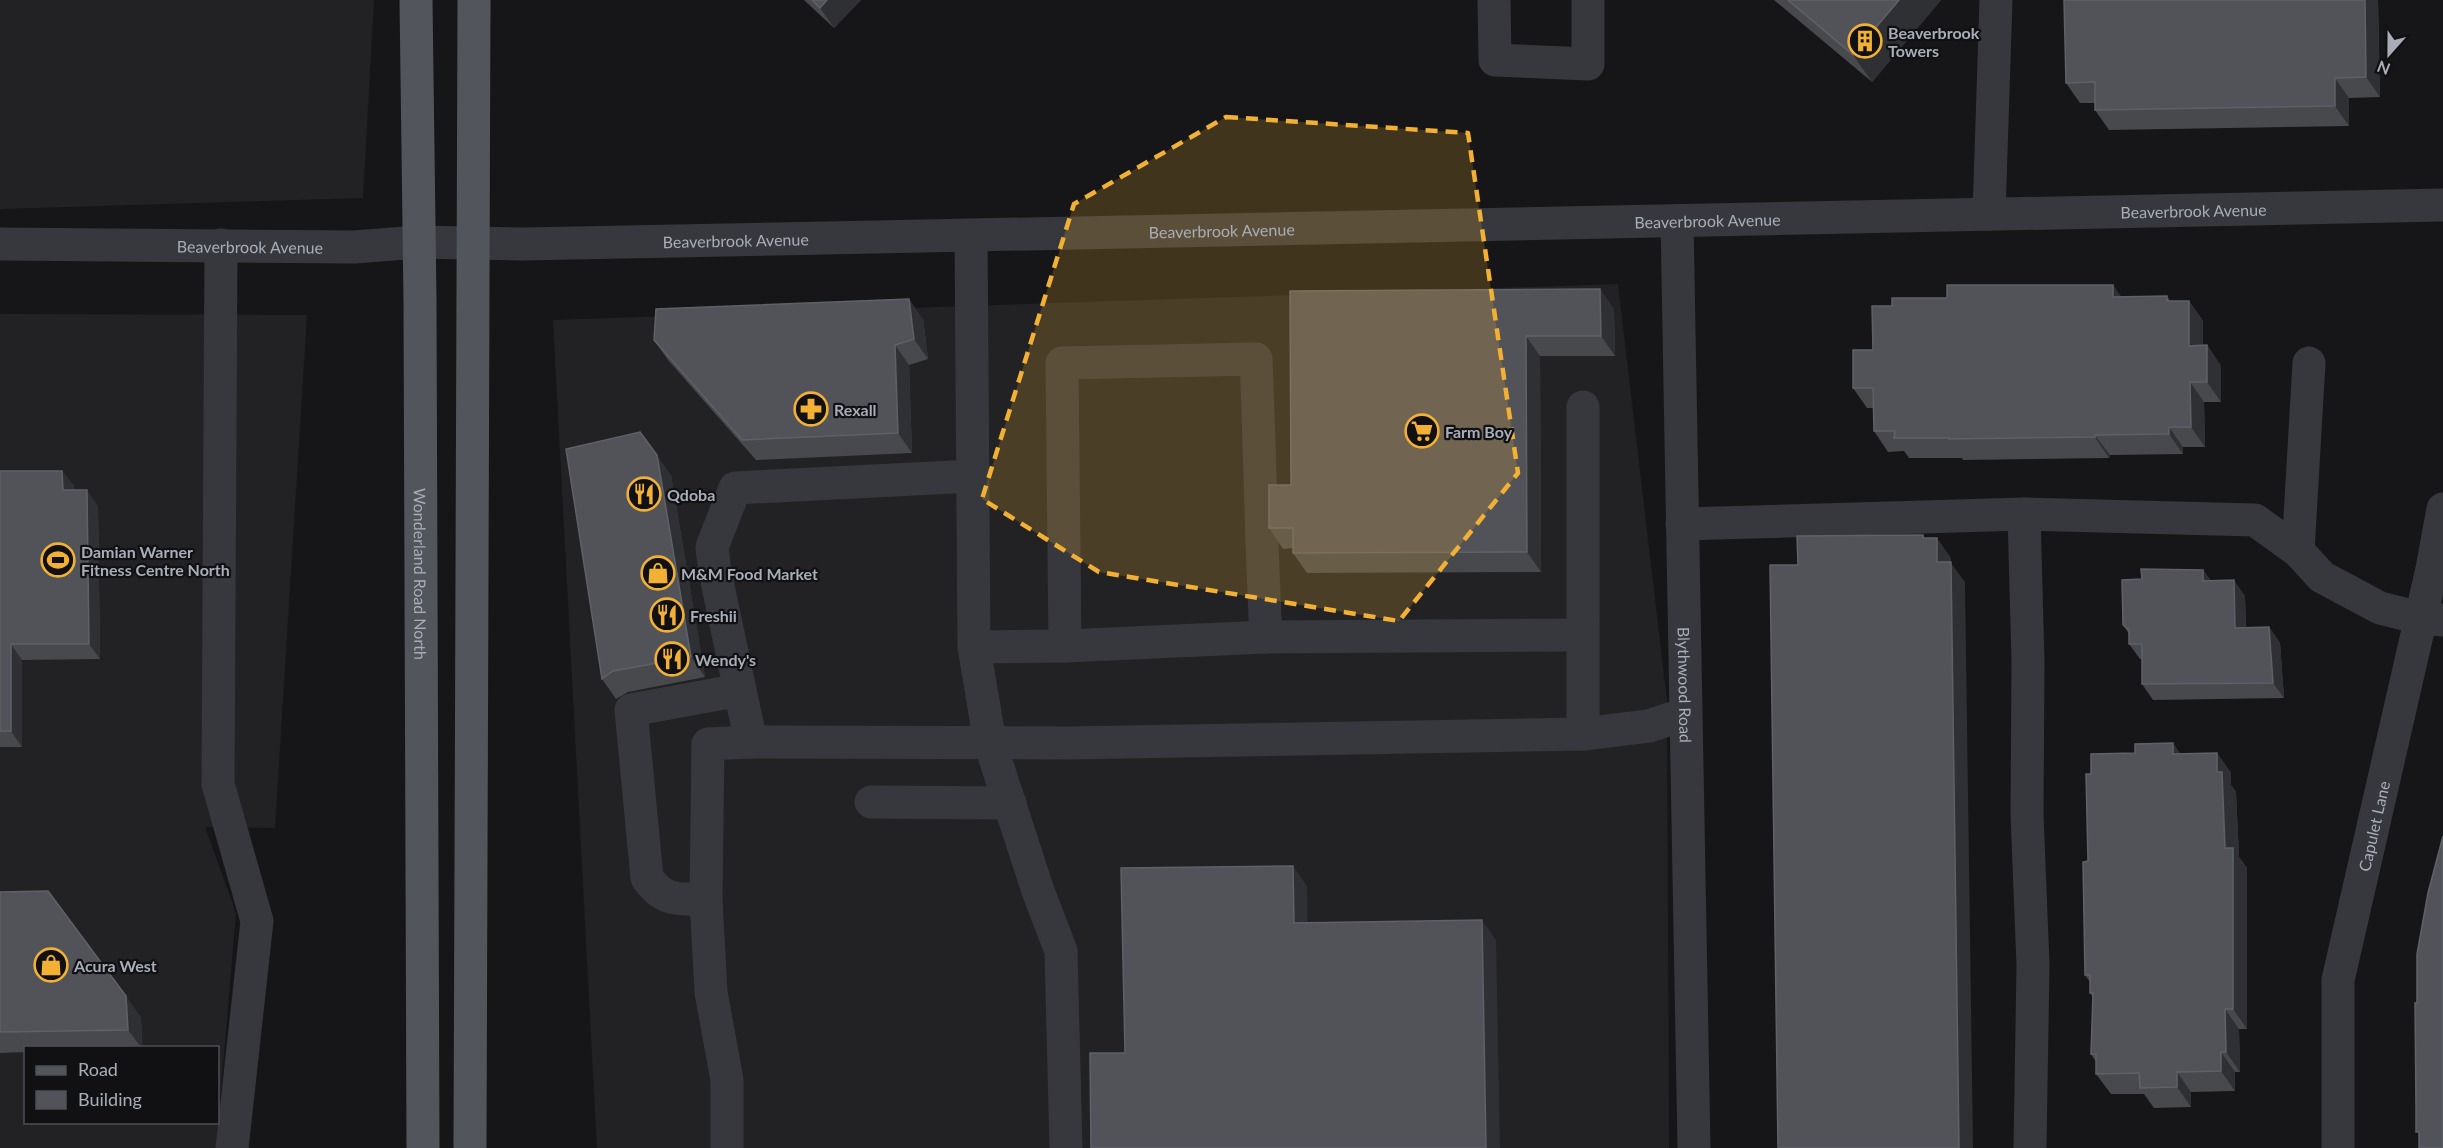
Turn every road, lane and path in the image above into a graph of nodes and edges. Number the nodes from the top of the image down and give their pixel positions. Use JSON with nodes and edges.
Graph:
{"nodes":[{"id":1,"x":416,"y":0,"type":"edge"},
{"id":2,"x":474,"y":0,"type":"edge"},
{"id":3,"x":1494,"y":0,"type":"edge"},
{"id":4,"x":1588,"y":0,"type":"edge"},
{"id":5,"x":1996,"y":0,"type":"edge"},
{"id":6,"x":2443,"y":205,"type":"edge"},
{"id":7,"x":1989,"y":214,"type":"junction"},
{"id":8,"x":1677,"y":220,"type":"junction"},
{"id":9,"x":971,"y":235,"type":"junction"},
{"id":10,"x":418,"y":242,"type":"junction"},
{"id":11,"x":0,"y":244,"type":"edge"},
{"id":12,"x":474,"y":244,"type":"junction"},
{"id":13,"x":221,"y":245,"type":"junction"},
{"id":14,"x":2309,"y":363,"type":"dead end"},
{"id":15,"x":1583,"y":407,"type":"dead end"},
{"id":16,"x":974,"y":476,"type":"junction"},
{"id":17,"x":2443,"y":509,"type":"edge"},
{"id":18,"x":2024,"y":514,"type":"junction"},
{"id":19,"x":1682,"y":524,"type":"junction"},
{"id":20,"x":2298,"y":551,"type":"junction"},
{"id":21,"x":2432,"y":619,"type":"edge"},
{"id":22,"x":1582,"y":635,"type":"junction"},
{"id":23,"x":1266,"y":637,"type":"junction"},
{"id":24,"x":1065,"y":646,"type":"junction"},
{"id":25,"x":974,"y":647,"type":"junction"},
{"id":26,"x":740,"y":690,"type":"junction"},
{"id":27,"x":1685,"y":714,"type":"junction"},
{"id":28,"x":1583,"y":734,"type":"junction"},
{"id":29,"x":751,"y":742,"type":"junction"},
{"id":30,"x":990,"y":743,"type":"junction"},
{"id":31,"x":871,"y":802,"type":"dead end"},
{"id":32,"x":1010,"y":803,"type":"junction"},
{"id":33,"x":706,"y":900,"type":"junction"},
{"id":34,"x":232,"y":1148,"type":"edge"},
{"id":35,"x":423,"y":1148,"type":"edge"},
{"id":36,"x":470,"y":1148,"type":"edge"},
{"id":37,"x":728,"y":1148,"type":"edge"},
{"id":38,"x":1066,"y":1148,"type":"edge"},
{"id":39,"x":1694,"y":1148,"type":"edge"},
{"id":40,"x":2030,"y":1148,"type":"edge"},
{"id":41,"x":2338,"y":1148,"type":"edge"}],
"edges":[{"from":1,"to":10,"type":"main road","name":"Wonderland Road North"},
{"from":2,"to":12,"type":"main road"},
{"from":3,"to":4,"type":"street"},
{"from":5,"to":7,"type":"street"},
{"from":6,"to":7,"type":"street","name":"Beaverbrook Avenue"},
{"from":7,"to":8,"type":"street","name":"Beaverbrook Avenue"},
{"from":8,"to":9,"type":"street","name":"Beaverbrook Avenue"},
{"from":8,"to":19,"type":"street","name":"Blythwood Road"},
{"from":9,"to":12,"type":"street","name":"Beaverbrook Avenue"},
{"from":9,"to":16,"type":"street"},
{"from":10,"to":12,"type":"street","name":"Beaverbrook Avenue"},
{"from":10,"to":13,"type":"street","name":"Beaverbrook Avenue"},
{"from":10,"to":35,"type":"main road","name":"Wonderland Road North"},
{"from":11,"to":13,"type":"street","name":"Beaverbrook Avenue"},
{"from":12,"to":36,"type":"main road"},
{"from":13,"to":34,"type":"street"},
{"from":14,"to":20,"type":"street"},
{"from":15,"to":22,"type":"street"},
{"from":16,"to":25,"type":"street"},
{"from":16,"to":26,"type":"street"},
{"from":17,"to":21,"type":"street","name":"Capulet Lane"},
{"from":18,"to":19,"type":"street"},
{"from":18,"to":20,"type":"street"},
{"from":18,"to":40,"type":"street"},
{"from":19,"to":27,"type":"street","name":"Blythwood Road"},
{"from":20,"to":21,"type":"street"},
{"from":21,"to":41,"type":"street","name":"Capulet Lane"},
{"from":22,"to":23,"type":"street"},
{"from":22,"to":28,"type":"street"},
{"from":23,"to":24,"type":"street"},
{"from":23,"to":24,"type":"street"},
{"from":24,"to":25,"type":"street"},
{"from":25,"to":30,"type":"street"},
{"from":26,"to":29,"type":"street"},
{"from":26,"to":33,"type":"street"},
{"from":27,"to":28,"type":"street"},
{"from":27,"to":39,"type":"street","name":"Blythwood Road"},
{"from":28,"to":30,"type":"street"},
{"from":29,"to":30,"type":"street"},
{"from":29,"to":33,"type":"street"},
{"from":30,"to":32,"type":"street"},
{"from":31,"to":32,"type":"street"},
{"from":32,"to":38,"type":"street"},
{"from":33,"to":37,"type":"street"}]}
